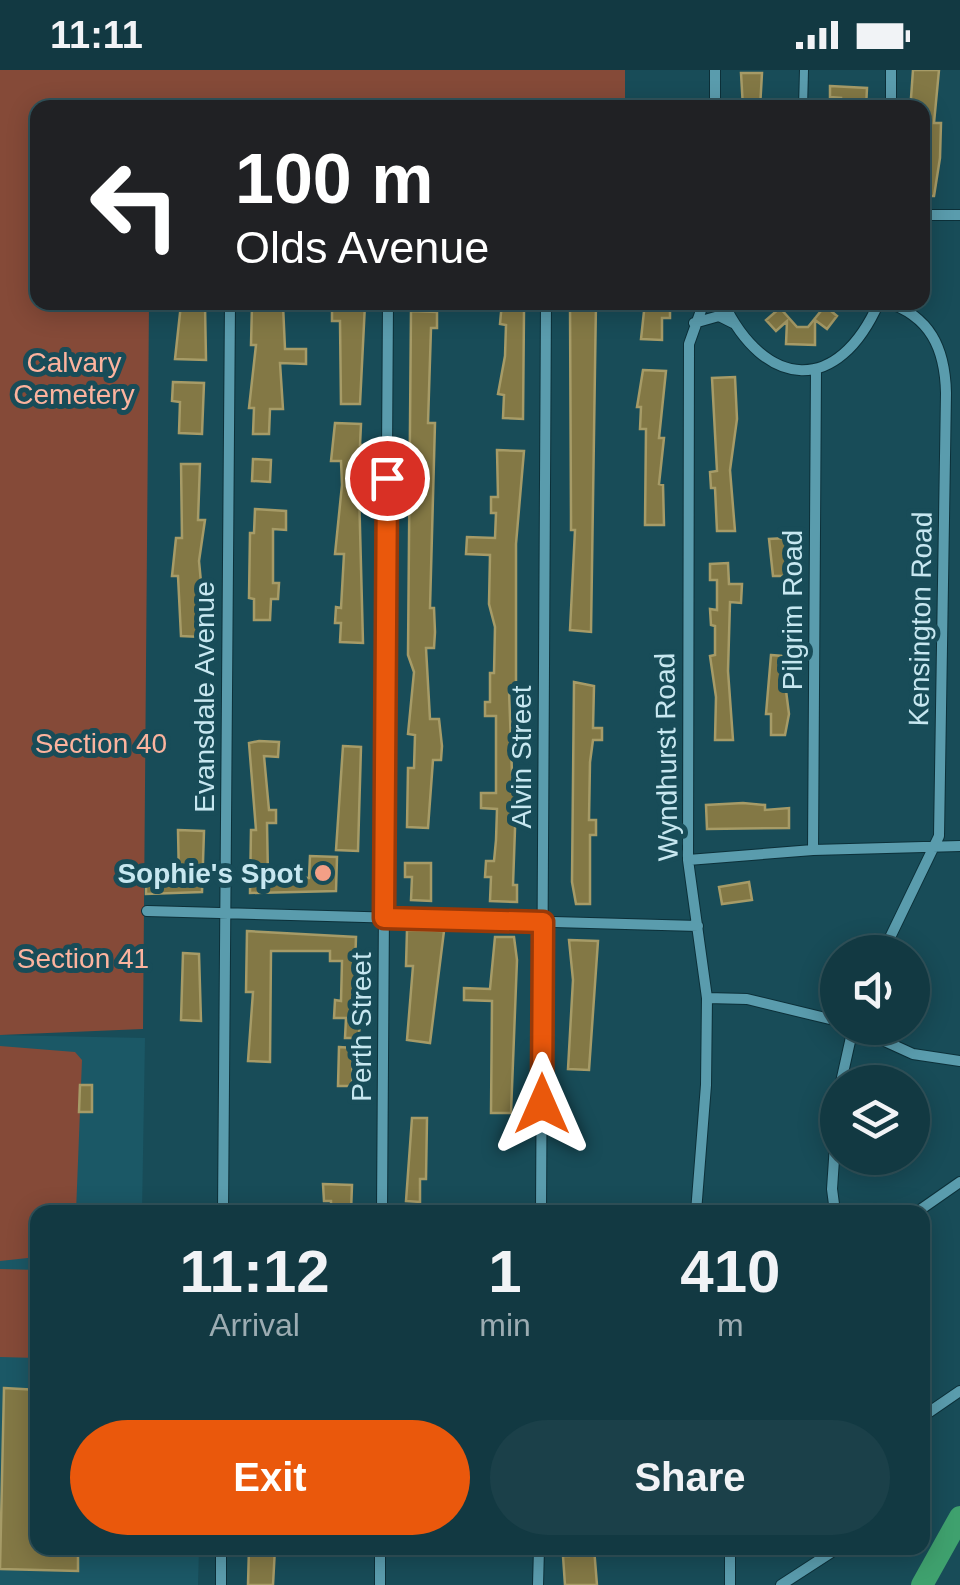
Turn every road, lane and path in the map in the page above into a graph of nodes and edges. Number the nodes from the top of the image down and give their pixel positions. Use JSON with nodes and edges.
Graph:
{"nodes":[{"id":1,"x":716,"y":70,"type":"edge"},
{"id":2,"x":804,"y":70,"type":"edge"},
{"id":3,"x":891,"y":70,"type":"edge"},
{"id":4,"x":715,"y":100,"type":"edge"},
{"id":5,"x":803,"y":100,"type":"edge"},
{"id":6,"x":890,"y":100,"type":"edge"},
{"id":7,"x":930,"y":215,"type":"edge"},
{"id":8,"x":960,"y":215,"type":"edge"},
{"id":9,"x":230,"y":310,"type":"edge"},
{"id":10,"x":388,"y":310,"type":"edge"},
{"id":11,"x":546,"y":310,"type":"edge"},
{"id":12,"x":700,"y":310,"type":"edge"},
{"id":13,"x":727,"y":310,"type":"edge"},
{"id":14,"x":876,"y":310,"type":"edge"},
{"id":15,"x":907,"y":310,"type":"edge"},
{"id":16,"x":734,"y":323,"type":"junction"},
{"id":17,"x":694,"y":324,"type":"junction"},
{"id":18,"x":816,"y":370,"type":"junction"},
{"id":19,"x":935,"y":844,"type":"junction"},
{"id":20,"x":960,"y":846,"type":"edge"},
{"id":21,"x":813,"y":850,"type":"junction"},
{"id":22,"x":688,"y":860,"type":"junction"},
{"id":23,"x":147,"y":911,"type":"dead end"},
{"id":24,"x":225,"y":913,"type":"junction"},
{"id":25,"x":384,"y":918,"type":"junction"},
{"id":26,"x":543,"y":922,"type":"junction"},
{"id":27,"x":698,"y":926,"type":"junction"},
{"id":28,"x":891,"y":935,"type":"edge"},
{"id":29,"x":707,"y":998,"type":"junction"},
{"id":30,"x":820,"y":1017,"type":"edge"},
{"id":31,"x":893,"y":1045,"type":"edge"},
{"id":32,"x":960,"y":1060,"type":"edge"},
{"id":33,"x":833,"y":1175,"type":"edge"},
{"id":34,"x":960,"y":1182,"type":"edge"},
{"id":35,"x":224,"y":1205,"type":"edge"},
{"id":36,"x":382,"y":1205,"type":"edge"},
{"id":37,"x":541,"y":1205,"type":"edge"},
{"id":38,"x":697,"y":1205,"type":"edge"},
{"id":39,"x":834,"y":1205,"type":"edge"},
{"id":40,"x":927,"y":1205,"type":"edge"},
{"id":41,"x":960,"y":1391,"type":"edge"},
{"id":42,"x":930,"y":1412,"type":"edge"},
{"id":43,"x":221,"y":1555,"type":"edge"},
{"id":44,"x":380,"y":1555,"type":"edge"},
{"id":45,"x":538,"y":1555,"type":"edge"},
{"id":46,"x":730,"y":1555,"type":"edge"},
{"id":47,"x":827,"y":1555,"type":"edge"},
{"id":48,"x":221,"y":1585,"type":"edge"},
{"id":49,"x":380,"y":1585,"type":"edge"},
{"id":50,"x":538,"y":1585,"type":"edge"},
{"id":51,"x":730,"y":1585,"type":"edge"},
{"id":52,"x":781,"y":1585,"type":"edge"}],
"edges":[{"from":1,"to":4,"type":"street"},
{"from":2,"to":5,"type":"lane"},
{"from":3,"to":6,"type":"street"},
{"from":7,"to":8,"type":"street"},
{"from":9,"to":24,"type":"street","name":"Evansdale Avenue"},
{"from":10,"to":25,"type":"street","name":"Perth Street"},
{"from":11,"to":26,"type":"street","name":"Alvin Street"},
{"from":12,"to":17,"type":"street","name":"Wyndhurst Road"},
{"from":13,"to":16,"type":"street"},
{"from":14,"to":18,"type":"street"},
{"from":15,"to":19,"type":"street","name":"Kensington Road"},
{"from":16,"to":17,"type":"street"},
{"from":16,"to":18,"type":"street"},
{"from":17,"to":22,"type":"street","name":"Wyndhurst Road"},
{"from":18,"to":21,"type":"street","name":"Pilgrim Road"},
{"from":19,"to":20,"type":"street"},
{"from":19,"to":21,"type":"street"},
{"from":19,"to":28,"type":"street","name":"Kensington Road"},
{"from":21,"to":22,"type":"street"},
{"from":22,"to":27,"type":"street","name":"Wyndhurst Road"},
{"from":23,"to":24,"type":"street"},
{"from":24,"to":25,"type":"street"},
{"from":24,"to":35,"type":"street","name":"Evansdale Avenue"},
{"from":25,"to":26,"type":"street"},
{"from":25,"to":36,"type":"street","name":"Perth Street"},
{"from":26,"to":27,"type":"street"},
{"from":26,"to":37,"type":"street","name":"Alvin Street"},
{"from":27,"to":29,"type":"street","name":"Wyndhurst Road"},
{"from":29,"to":30,"type":"street"},
{"from":29,"to":38,"type":"street","name":"Wyndhurst Road"},
{"from":31,"to":32,"type":"street"},
{"from":33,"to":39,"type":"street"},
{"from":34,"to":40,"type":"street"},
{"from":41,"to":42,"type":"street"},
{"from":43,"to":48,"type":"street"},
{"from":44,"to":49,"type":"street"},
{"from":45,"to":50,"type":"street"},
{"from":46,"to":51,"type":"street"},
{"from":47,"to":52,"type":"street"}]}
